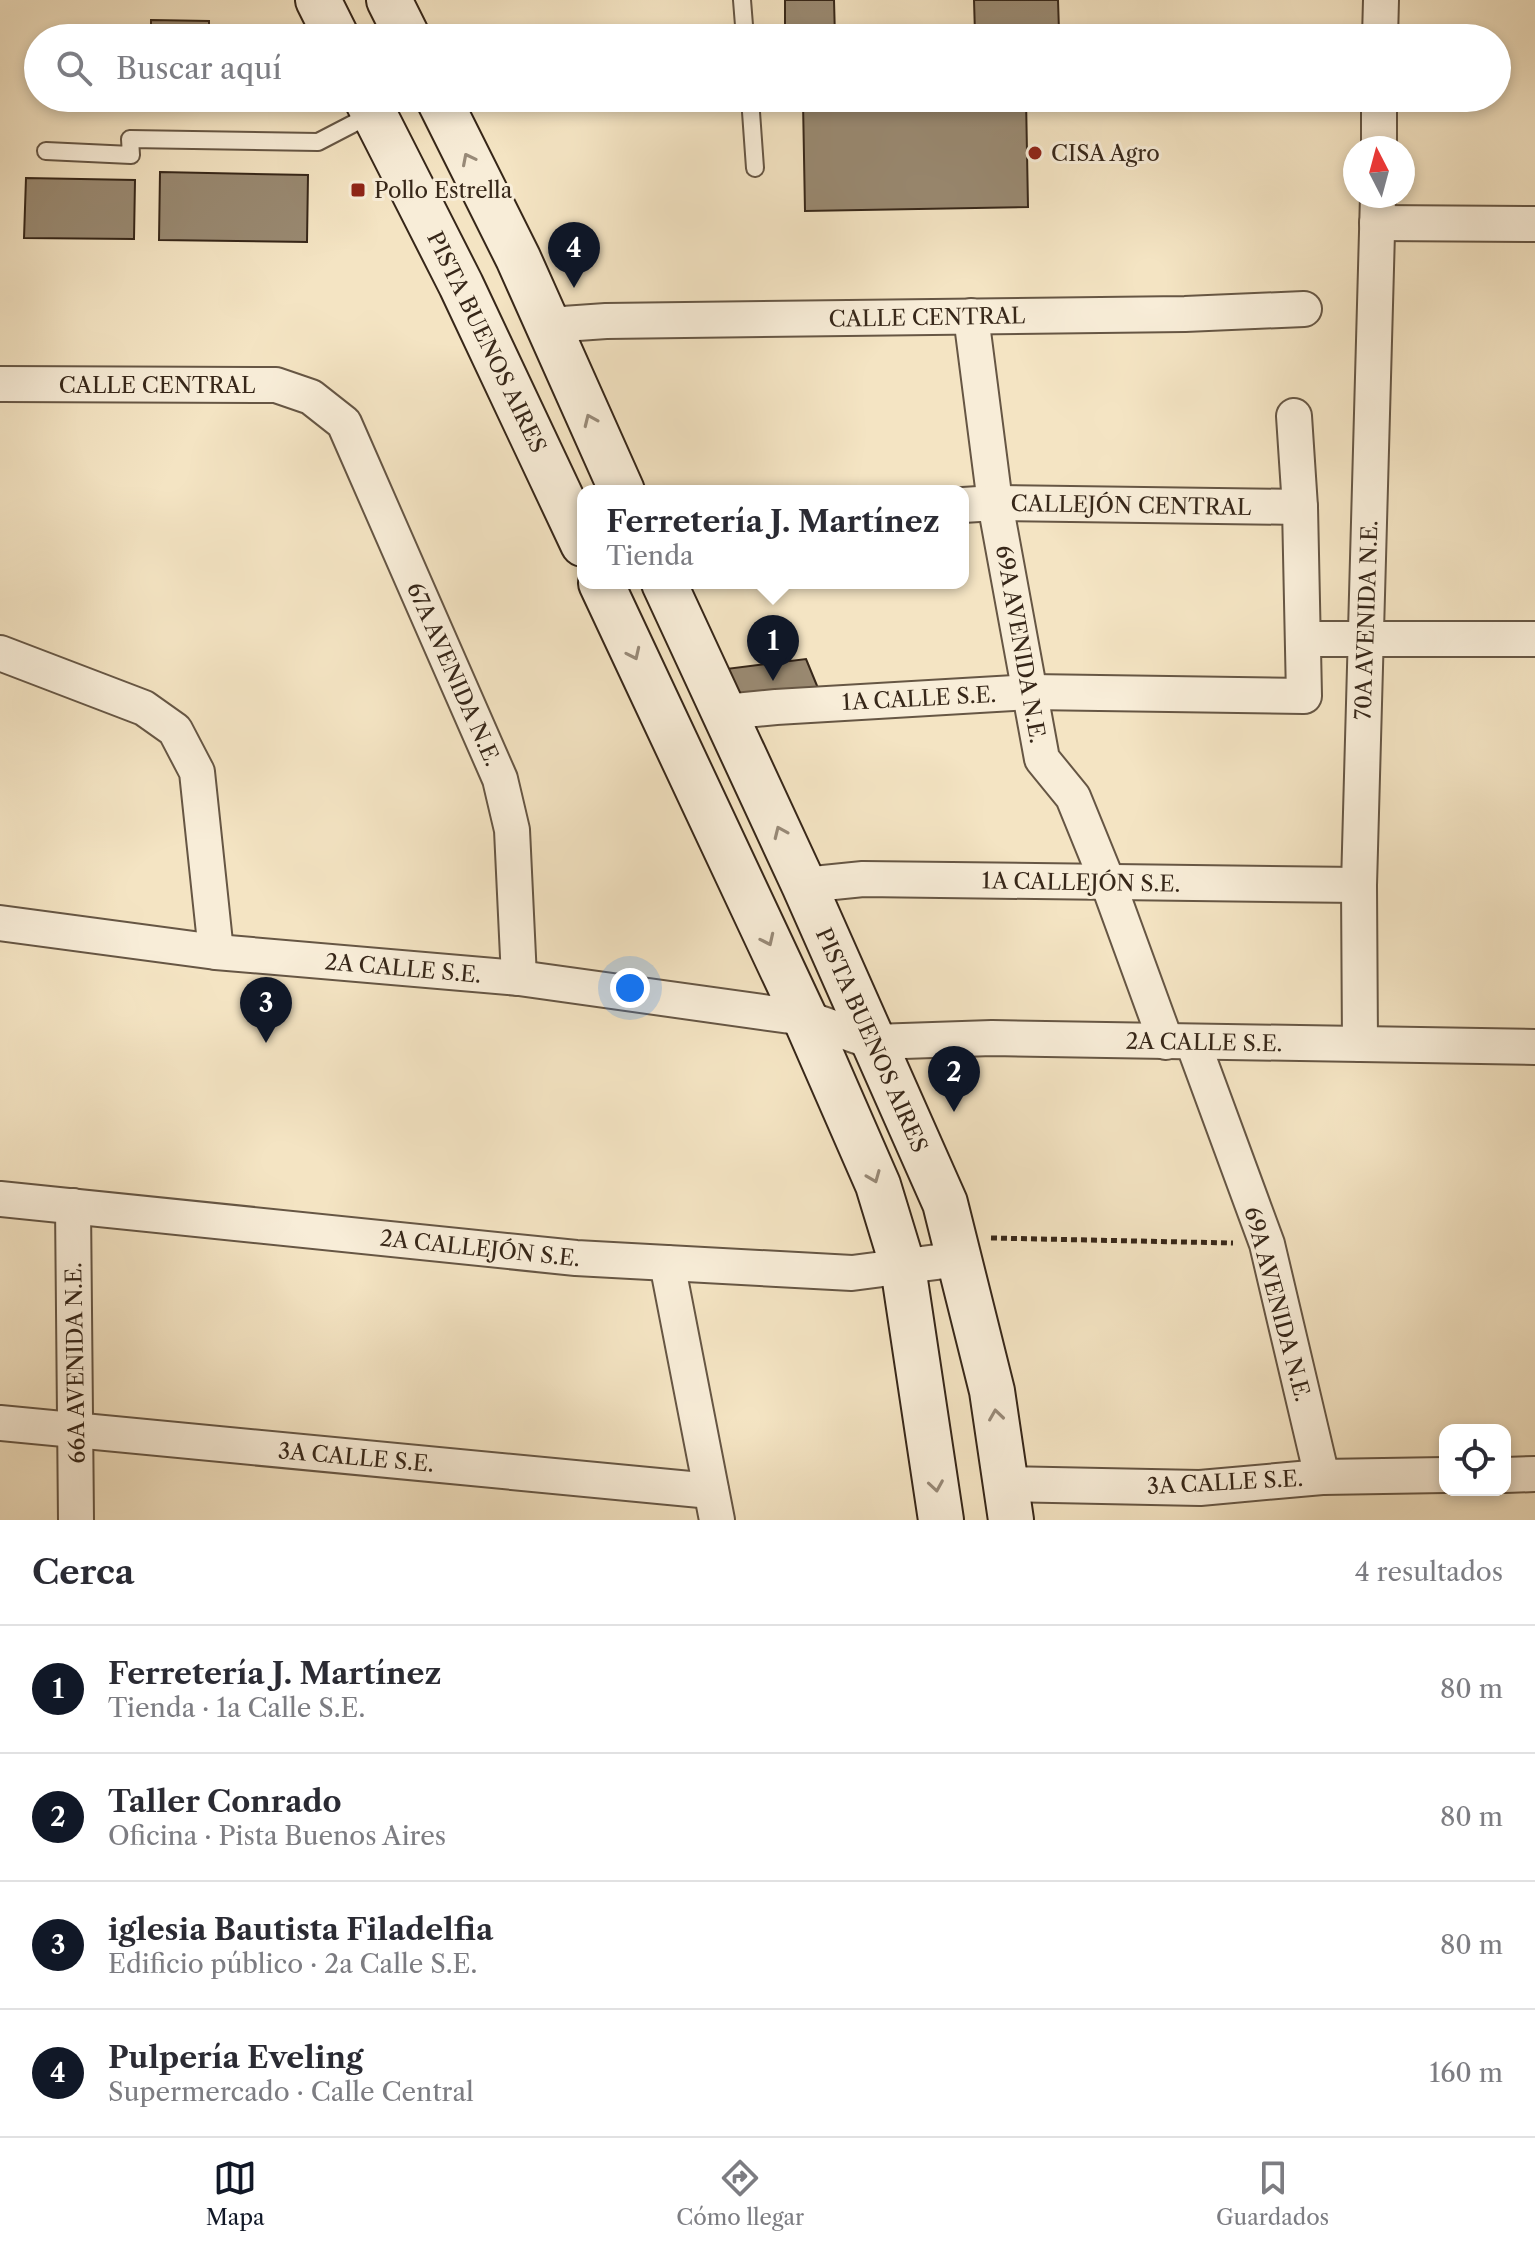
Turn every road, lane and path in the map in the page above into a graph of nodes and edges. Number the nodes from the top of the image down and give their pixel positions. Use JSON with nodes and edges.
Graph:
{"nodes":[{"id":1,"x":318,"y":0,"type":"edge"},
{"id":2,"x":389,"y":0,"type":"edge"},
{"id":3,"x":742,"y":0,"type":"edge"},
{"id":4,"x":1381,"y":0,"type":"edge"},
{"id":5,"x":330,"y":24,"type":"edge"},
{"id":6,"x":401,"y":24,"type":"edge"},
{"id":7,"x":744,"y":24,"type":"edge"},
{"id":8,"x":1380,"y":24,"type":"edge"},
{"id":9,"x":361,"y":112,"type":"edge"},
{"id":10,"x":373,"y":112,"type":"edge"},
{"id":11,"x":445,"y":112,"type":"edge"},
{"id":12,"x":751,"y":112,"type":"edge"},
{"id":13,"x":1379,"y":112,"type":"edge"},
{"id":14,"x":1379,"y":136,"type":"edge"},
{"id":15,"x":46,"y":151,"type":"dead end"},
{"id":16,"x":755,"y":168,"type":"dead end"},
{"id":17,"x":1378,"y":209,"type":"edge"},
{"id":18,"x":1535,"y":224,"type":"edge"},
{"id":19,"x":1304,"y":309,"type":"dead end"},
{"id":20,"x":971,"y":316,"type":"junction"},
{"id":21,"x":549,"y":325,"type":"junction"},
{"id":22,"x":0,"y":384,"type":"edge"},
{"id":23,"x":311,"y":397,"type":"joint"},
{"id":24,"x":1294,"y":416,"type":"dead end"},
{"id":25,"x":619,"y":485,"type":"edge"},
{"id":26,"x":979,"y":504,"type":"edge"},
{"id":27,"x":1300,"y":507,"type":"junction"},
{"id":28,"x":577,"y":531,"type":"edge"},
{"id":29,"x":604,"y":589,"type":"edge"},
{"id":30,"x":667,"y":589,"type":"edge"},
{"id":31,"x":1303,"y":639,"type":"junction"},
{"id":32,"x":1365,"y":639,"type":"junction"},
{"id":33,"x":1535,"y":639,"type":"edge"},
{"id":34,"x":0,"y":653,"type":"edge"},
{"id":35,"x":1031,"y":692,"type":"junction"},
{"id":36,"x":725,"y":712,"type":"junction"},
{"id":37,"x":1108,"y":883,"type":"junction"},
{"id":38,"x":804,"y":885,"type":"junction"},
{"id":39,"x":1359,"y":885,"type":"junction"},
{"id":40,"x":0,"y":923,"type":"edge"},
{"id":41,"x":216,"y":952,"type":"junction"},
{"id":42,"x":519,"y":978,"type":"junction"},
{"id":43,"x":805,"y":1018,"type":"junction"},
{"id":44,"x":874,"y":1042,"type":"junction"},
{"id":45,"x":1180,"y":1042,"type":"junction"},
{"id":46,"x":1360,"y":1044,"type":"junction"},
{"id":47,"x":1535,"y":1047,"type":"edge"},
{"id":48,"x":0,"y":1199,"type":"edge"},
{"id":49,"x":73,"y":1206,"type":"junction"},
{"id":50,"x":1267,"y":1244,"type":"junction"},
{"id":51,"x":957,"y":1248,"type":"junction"},
{"id":52,"x":667,"y":1263,"type":"junction"},
{"id":53,"x":903,"y":1267,"type":"junction"},
{"id":54,"x":0,"y":1423,"type":"edge"},
{"id":55,"x":75,"y":1430,"type":"junction"},
{"id":56,"x":1535,"y":1474,"type":"edge"},
{"id":57,"x":1439,"y":1475,"type":"edge"},
{"id":58,"x":1511,"y":1475,"type":"edge"},
{"id":59,"x":1322,"y":1477,"type":"junction"},
{"id":60,"x":1008,"y":1502,"type":"edge"},
{"id":61,"x":714,"y":1505,"type":"edge"},
{"id":62,"x":76,"y":1520,"type":"edge"},
{"id":63,"x":941,"y":1520,"type":"edge"}],
"edges":[{"from":1,"to":5,"type":"main road"},
{"from":2,"to":6,"type":"main road"},
{"from":3,"to":7,"type":"lane"},
{"from":4,"to":8,"type":"street"},
{"from":9,"to":15,"type":"lane"},
{"from":10,"to":28,"type":"main road","name":"PISTA BUENOS AIRES"},
{"from":21,"to":11,"type":"main road","one_way":true},
{"from":12,"to":16,"type":"lane"},
{"from":13,"to":14,"type":"street"},
{"from":17,"to":18,"type":"street"},
{"from":17,"to":32,"type":"street","name":"70A AVENIDA N.E."},
{"from":19,"to":20,"type":"street","name":"CALLE CENTRAL"},
{"from":20,"to":21,"type":"street","name":"CALLE CENTRAL"},
{"from":20,"to":26,"type":"street","name":"69A AVENIDA N.E."},
{"from":25,"to":21,"type":"main road","one_way":true},
{"from":22,"to":23,"type":"street","name":"CALLE CENTRAL"},
{"from":23,"to":42,"type":"street","name":"67A AVENIDA N.E."},
{"from":24,"to":27,"type":"street"},
{"from":26,"to":27,"type":"street","name":"CALLEJÓN CENTRAL"},
{"from":26,"to":35,"type":"street","name":"69A AVENIDA N.E."},
{"from":27,"to":31,"type":"street"},
{"from":29,"to":43,"type":"main road","one_way":true},
{"from":30,"to":36,"type":"main road","name":"PISTA BUENOS AIRES"},
{"from":31,"to":32,"type":"street"},
{"from":31,"to":35,"type":"street","name":"1A CALLE S.E."},
{"from":32,"to":33,"type":"street"},
{"from":32,"to":39,"type":"street","name":"70A AVENIDA N.E."},
{"from":34,"to":41,"type":"street"},
{"from":35,"to":36,"type":"street","name":"1A CALLE S.E."},
{"from":35,"to":37,"type":"street","name":"69A AVENIDA N.E."},
{"from":38,"to":36,"type":"main road","name":"PISTA BUENOS AIRES","one_way":true},
{"from":37,"to":38,"type":"street","name":"1A CALLEJÓN S.E."},
{"from":37,"to":39,"type":"street","name":"1A CALLEJÓN S.E."},
{"from":37,"to":45,"type":"street","name":"69A AVENIDA N.E."},
{"from":38,"to":44,"type":"main road","name":"PISTA BUENOS AIRES"},
{"from":39,"to":46,"type":"street","name":"70A AVENIDA N.E."},
{"from":40,"to":41,"type":"street","name":"2A CALLE S.E."},
{"from":41,"to":42,"type":"street","name":"2A CALLE S.E."},
{"from":42,"to":43,"type":"street","name":"2A CALLE S.E."},
{"from":43,"to":44,"type":"street","name":"2A CALLE S.E."},
{"from":43,"to":53,"type":"main road","one_way":true},
{"from":44,"to":45,"type":"street","name":"2A CALLE S.E."},
{"from":44,"to":51,"type":"main road","name":"PISTA BUENOS AIRES"},
{"from":45,"to":46,"type":"street","name":"2A CALLE S.E."},
{"from":45,"to":50,"type":"street","name":"69A AVENIDA N.E."},
{"from":46,"to":47,"type":"street","name":"2A CALLE S.E."},
{"from":48,"to":49,"type":"street","name":"2A CALLEJÓN S.E."},
{"from":49,"to":52,"type":"street","name":"2A CALLEJÓN S.E."},
{"from":49,"to":55,"type":"street","name":"66A AVENIDA N.E."},
{"from":50,"to":51,"type":"path"},
{"from":50,"to":59,"type":"street","name":"69A AVENIDA N.E."},
{"from":51,"to":53,"type":"street","name":"2A CALLEJÓN S.E."},
{"from":60,"to":51,"type":"main road","name":"PISTA BUENOS AIRES","one_way":true},
{"from":52,"to":53,"type":"street","name":"2A CALLEJÓN S.E."},
{"from":52,"to":61,"type":"street"},
{"from":53,"to":63,"type":"main road","one_way":true},
{"from":54,"to":55,"type":"street","name":"3A CALLE S.E."},
{"from":55,"to":61,"type":"street","name":"3A CALLE S.E."},
{"from":55,"to":62,"type":"street","name":"66A AVENIDA N.E."},
{"from":56,"to":58,"type":"street"},
{"from":57,"to":59,"type":"street","name":"3A CALLE S.E."},
{"from":59,"to":60,"type":"street","name":"3A CALLE S.E."}]}
